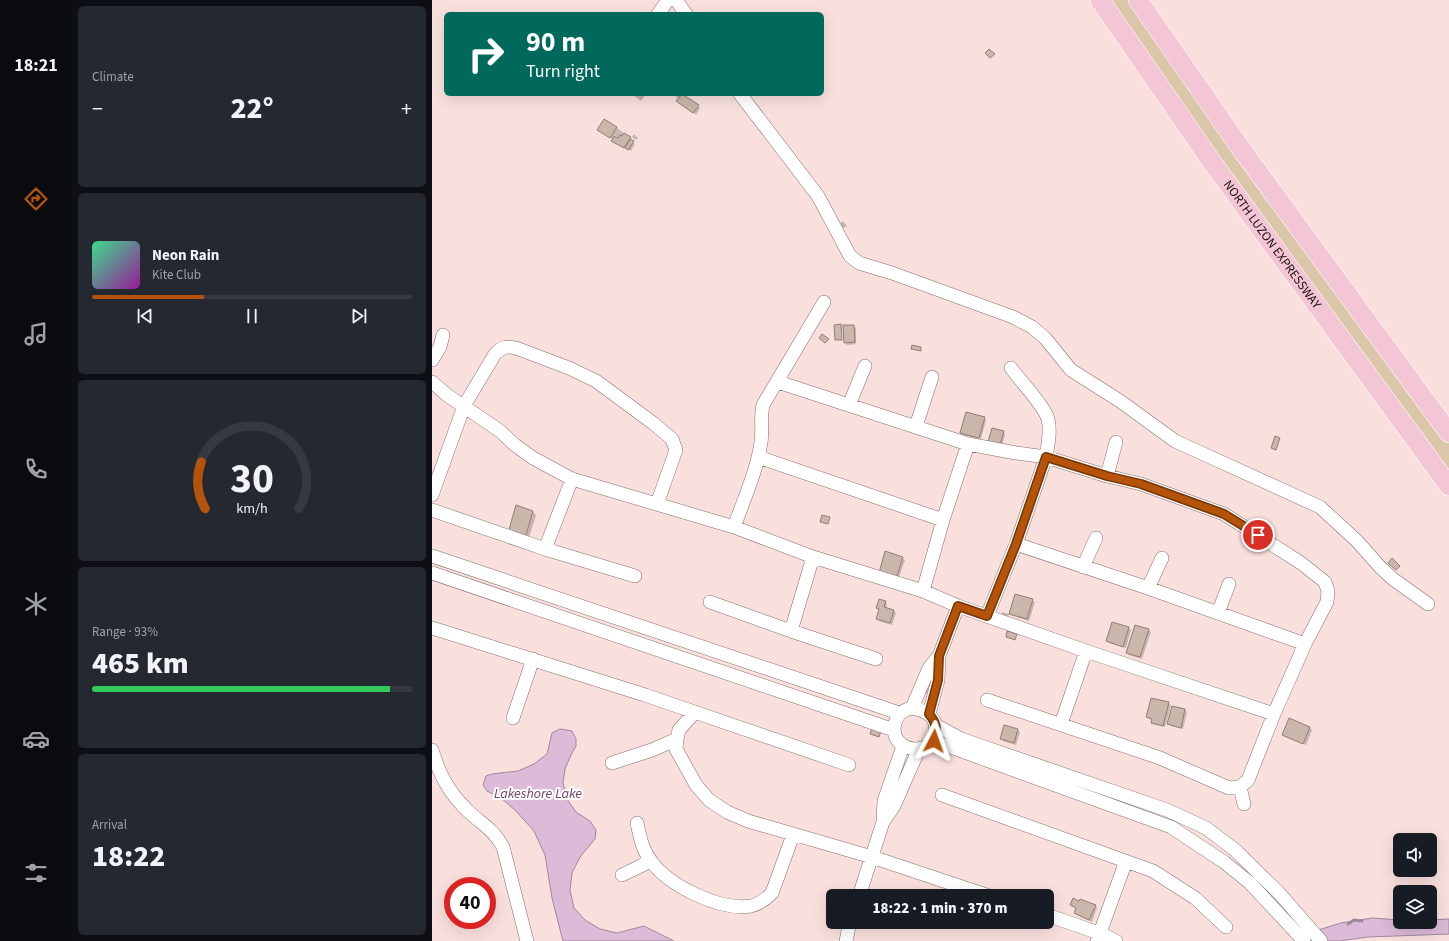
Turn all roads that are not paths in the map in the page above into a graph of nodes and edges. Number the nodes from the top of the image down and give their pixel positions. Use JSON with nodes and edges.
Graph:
{"nodes":[{"id":1,"x":668,"y":0,"type":"edge"},
{"id":2,"x":676,"y":0,"type":"edge"},
{"id":3,"x":1100,"y":0,"type":"edge"},
{"id":4,"x":1138,"y":0,"type":"edge"},
{"id":5,"x":659,"y":12,"type":"edge"},
{"id":6,"x":685,"y":12,"type":"edge"},
{"id":7,"x":742,"y":96,"type":"edge"},
{"id":8,"x":824,"y":302,"type":"dead end"},
{"id":9,"x":443,"y":335,"type":"dead end"},
{"id":10,"x":432,"y":360,"type":"edge"},
{"id":11,"x":865,"y":366,"type":"dead end"},
{"id":12,"x":1011,"y":368,"type":"dead end"},
{"id":13,"x":932,"y":377,"type":"dead end"},
{"id":14,"x":432,"y":382,"type":"edge"},
{"id":15,"x":778,"y":382,"type":"junction"},
{"id":16,"x":464,"y":406,"type":"junction"},
{"id":17,"x":850,"y":406,"type":"junction"},
{"id":18,"x":916,"y":426,"type":"junction"},
{"id":19,"x":1449,"y":433,"type":"edge"},
{"id":20,"x":1116,"y":442,"type":"dead end"},
{"id":21,"x":968,"y":444,"type":"junction"},
{"id":22,"x":758,"y":457,"type":"junction"},
{"id":23,"x":1046,"y":457,"type":"junction"},
{"id":24,"x":1107,"y":476,"type":"junction"},
{"id":25,"x":572,"y":480,"type":"junction"},
{"id":26,"x":1449,"y":486,"type":"edge"},
{"id":27,"x":432,"y":495,"type":"edge"},
{"id":28,"x":657,"y":504,"type":"junction"},
{"id":29,"x":432,"y":510,"type":"edge"},
{"id":30,"x":943,"y":520,"type":"junction"},
{"id":31,"x":734,"y":527,"type":"junction"},
{"id":32,"x":1096,"y":538,"type":"dead end"},
{"id":33,"x":1016,"y":544,"type":"junction"},
{"id":34,"x":545,"y":548,"type":"junction"},
{"id":35,"x":432,"y":556,"type":"edge"},
{"id":36,"x":813,"y":557,"type":"junction"},
{"id":37,"x":1162,"y":558,"type":"dead end"},
{"id":38,"x":1083,"y":567,"type":"junction"},
{"id":39,"x":432,"y":573,"type":"edge"},
{"id":40,"x":636,"y":576,"type":"dead end"},
{"id":41,"x":1229,"y":584,"type":"dead end"},
{"id":42,"x":1148,"y":588,"type":"junction"},
{"id":43,"x":923,"y":591,"type":"junction"},
{"id":44,"x":710,"y":602,"type":"dead end"},
{"id":45,"x":1428,"y":604,"type":"dead end"},
{"id":46,"x":958,"y":606,"type":"junction"},
{"id":47,"x":1218,"y":613,"type":"junction"},
{"id":48,"x":987,"y":616,"type":"junction"},
{"id":49,"x":432,"y":628,"type":"edge"},
{"id":50,"x":791,"y":631,"type":"junction"},
{"id":51,"x":1305,"y":644,"type":"junction"},
{"id":52,"x":1086,"y":651,"type":"junction"},
{"id":53,"x":939,"y":656,"type":"junction"},
{"id":54,"x":533,"y":659,"type":"junction"},
{"id":55,"x":876,"y":660,"type":"dead end"},
{"id":56,"x":987,"y":700,"type":"dead end"},
{"id":57,"x":912,"y":708,"type":"junction"},
{"id":58,"x":695,"y":712,"type":"junction"},
{"id":59,"x":899,"y":713,"type":"junction"},
{"id":60,"x":929,"y":714,"type":"junction"},
{"id":61,"x":1274,"y":714,"type":"junction"},
{"id":62,"x":513,"y":718,"type":"dead end"},
{"id":63,"x":1061,"y":724,"type":"junction"},
{"id":64,"x":937,"y":726,"type":"junction"},
{"id":65,"x":894,"y":730,"type":"junction"},
{"id":66,"x":677,"y":739,"type":"junction"},
{"id":67,"x":934,"y":741,"type":"junction"},
{"id":68,"x":903,"y":746,"type":"junction"},
{"id":69,"x":918,"y":749,"type":"junction"},
{"id":70,"x":432,"y":750,"type":"edge"},
{"id":71,"x":612,"y":763,"type":"dead end"},
{"id":72,"x":849,"y":765,"type":"dead end"},
{"id":73,"x":1240,"y":787,"type":"junction"},
{"id":74,"x":942,"y":795,"type":"dead end"},
{"id":75,"x":1244,"y":804,"type":"dead end"},
{"id":76,"x":883,"y":822,"type":"junction"},
{"id":77,"x":637,"y":823,"type":"dead end"},
{"id":78,"x":793,"y":835,"type":"junction"},
{"id":79,"x":872,"y":857,"type":"junction"},
{"id":80,"x":651,"y":861,"type":"junction"},
{"id":81,"x":1126,"y":861,"type":"junction"},
{"id":82,"x":622,"y":875,"type":"dead end"},
{"id":83,"x":861,"y":889,"type":"edge"},
{"id":84,"x":968,"y":889,"type":"edge"},
{"id":85,"x":1054,"y":919,"type":"edge"},
{"id":86,"x":1226,"y":928,"type":"dead end"},
{"id":87,"x":849,"y":929,"type":"edge"},
{"id":88,"x":1098,"y":937,"type":"edge"},
{"id":89,"x":1303,"y":940,"type":"edge"},
{"id":90,"x":527,"y":941,"type":"edge"},
{"id":91,"x":846,"y":941,"type":"edge"},
{"id":92,"x":1116,"y":941,"type":"edge"},
{"id":93,"x":1321,"y":941,"type":"edge"}],
"edges":[{"from":1,"to":5,"type":"street"},
{"from":2,"to":6,"type":"street"},
{"from":3,"to":26,"type":"highway","name":"NORTH LUZON EXPRESSWAY"},
{"from":4,"to":19,"type":"highway"},
{"from":7,"to":45,"type":"street"},
{"from":8,"to":15,"type":"street"},
{"from":9,"to":10,"type":"street"},
{"from":11,"to":17,"type":"street"},
{"from":12,"to":23,"type":"street"},
{"from":13,"to":18,"type":"street"},
{"from":14,"to":16,"type":"street"},
{"from":15,"to":17,"type":"street"},
{"from":15,"to":22,"type":"street"},
{"from":16,"to":25,"type":"street"},
{"from":16,"to":27,"type":"street"},
{"from":16,"to":28,"type":"street"},
{"from":17,"to":18,"type":"street"},
{"from":18,"to":21,"type":"street"},
{"from":20,"to":24,"type":"street"},
{"from":21,"to":23,"type":"street"},
{"from":21,"to":30,"type":"street"},
{"from":22,"to":30,"type":"street"},
{"from":22,"to":31,"type":"street"},
{"from":23,"to":24,"type":"street"},
{"from":23,"to":33,"type":"street"},
{"from":24,"to":51,"type":"street"},
{"from":25,"to":28,"type":"street"},
{"from":25,"to":34,"type":"street"},
{"from":28,"to":31,"type":"street"},
{"from":29,"to":34,"type":"street"},
{"from":30,"to":43,"type":"street"},
{"from":31,"to":36,"type":"street"},
{"from":32,"to":38,"type":"street"},
{"from":33,"to":38,"type":"street"},
{"from":33,"to":48,"type":"street"},
{"from":34,"to":40,"type":"street"},
{"from":35,"to":59,"type":"street"},
{"from":36,"to":43,"type":"street"},
{"from":36,"to":50,"type":"street"},
{"from":37,"to":42,"type":"street"},
{"from":38,"to":42,"type":"street"},
{"from":39,"to":65,"type":"street"},
{"from":41,"to":47,"type":"street"},
{"from":42,"to":47,"type":"street"},
{"from":43,"to":46,"type":"street"},
{"from":44,"to":50,"type":"street"},
{"from":46,"to":48,"type":"street"},
{"from":46,"to":53,"type":"street"},
{"from":47,"to":51,"type":"street"},
{"from":48,"to":52,"type":"street"},
{"from":49,"to":54,"type":"street"},
{"from":50,"to":55,"type":"street"},
{"from":51,"to":61,"type":"street"},
{"from":52,"to":61,"type":"street"},
{"from":52,"to":63,"type":"street"},
{"from":53,"to":57,"type":"street"},
{"from":53,"to":60,"type":"street"},
{"from":54,"to":58,"type":"street"},
{"from":54,"to":62,"type":"street"},
{"from":56,"to":63,"type":"street"},
{"from":57,"to":59,"type":"street"},
{"from":57,"to":60,"type":"street"},
{"from":58,"to":66,"type":"street"},
{"from":58,"to":72,"type":"street"},
{"from":59,"to":65,"type":"street"},
{"from":60,"to":64,"type":"street"},
{"from":61,"to":73,"type":"street"},
{"from":63,"to":73,"type":"street"},
{"from":64,"to":67,"type":"street"},
{"from":64,"to":93,"type":"street"},
{"from":65,"to":68,"type":"street"},
{"from":66,"to":71,"type":"street"},
{"from":66,"to":78,"type":"street"},
{"from":67,"to":69,"type":"street"},
{"from":67,"to":89,"type":"street"},
{"from":68,"to":69,"type":"street"},
{"from":68,"to":76,"type":"street"},
{"from":69,"to":76,"type":"street"},
{"from":70,"to":90,"type":"street"},
{"from":73,"to":75,"type":"street"},
{"from":74,"to":81,"type":"street"},
{"from":76,"to":79,"type":"street"},
{"from":77,"to":80,"type":"street"},
{"from":78,"to":79,"type":"street"},
{"from":78,"to":80,"type":"street"},
{"from":79,"to":83,"type":"street"},
{"from":79,"to":84,"type":"street"},
{"from":80,"to":82,"type":"street"},
{"from":81,"to":86,"type":"street"},
{"from":81,"to":88,"type":"street"},
{"from":85,"to":88,"type":"street"},
{"from":87,"to":91,"type":"street"},
{"from":88,"to":92,"type":"street"}]}
